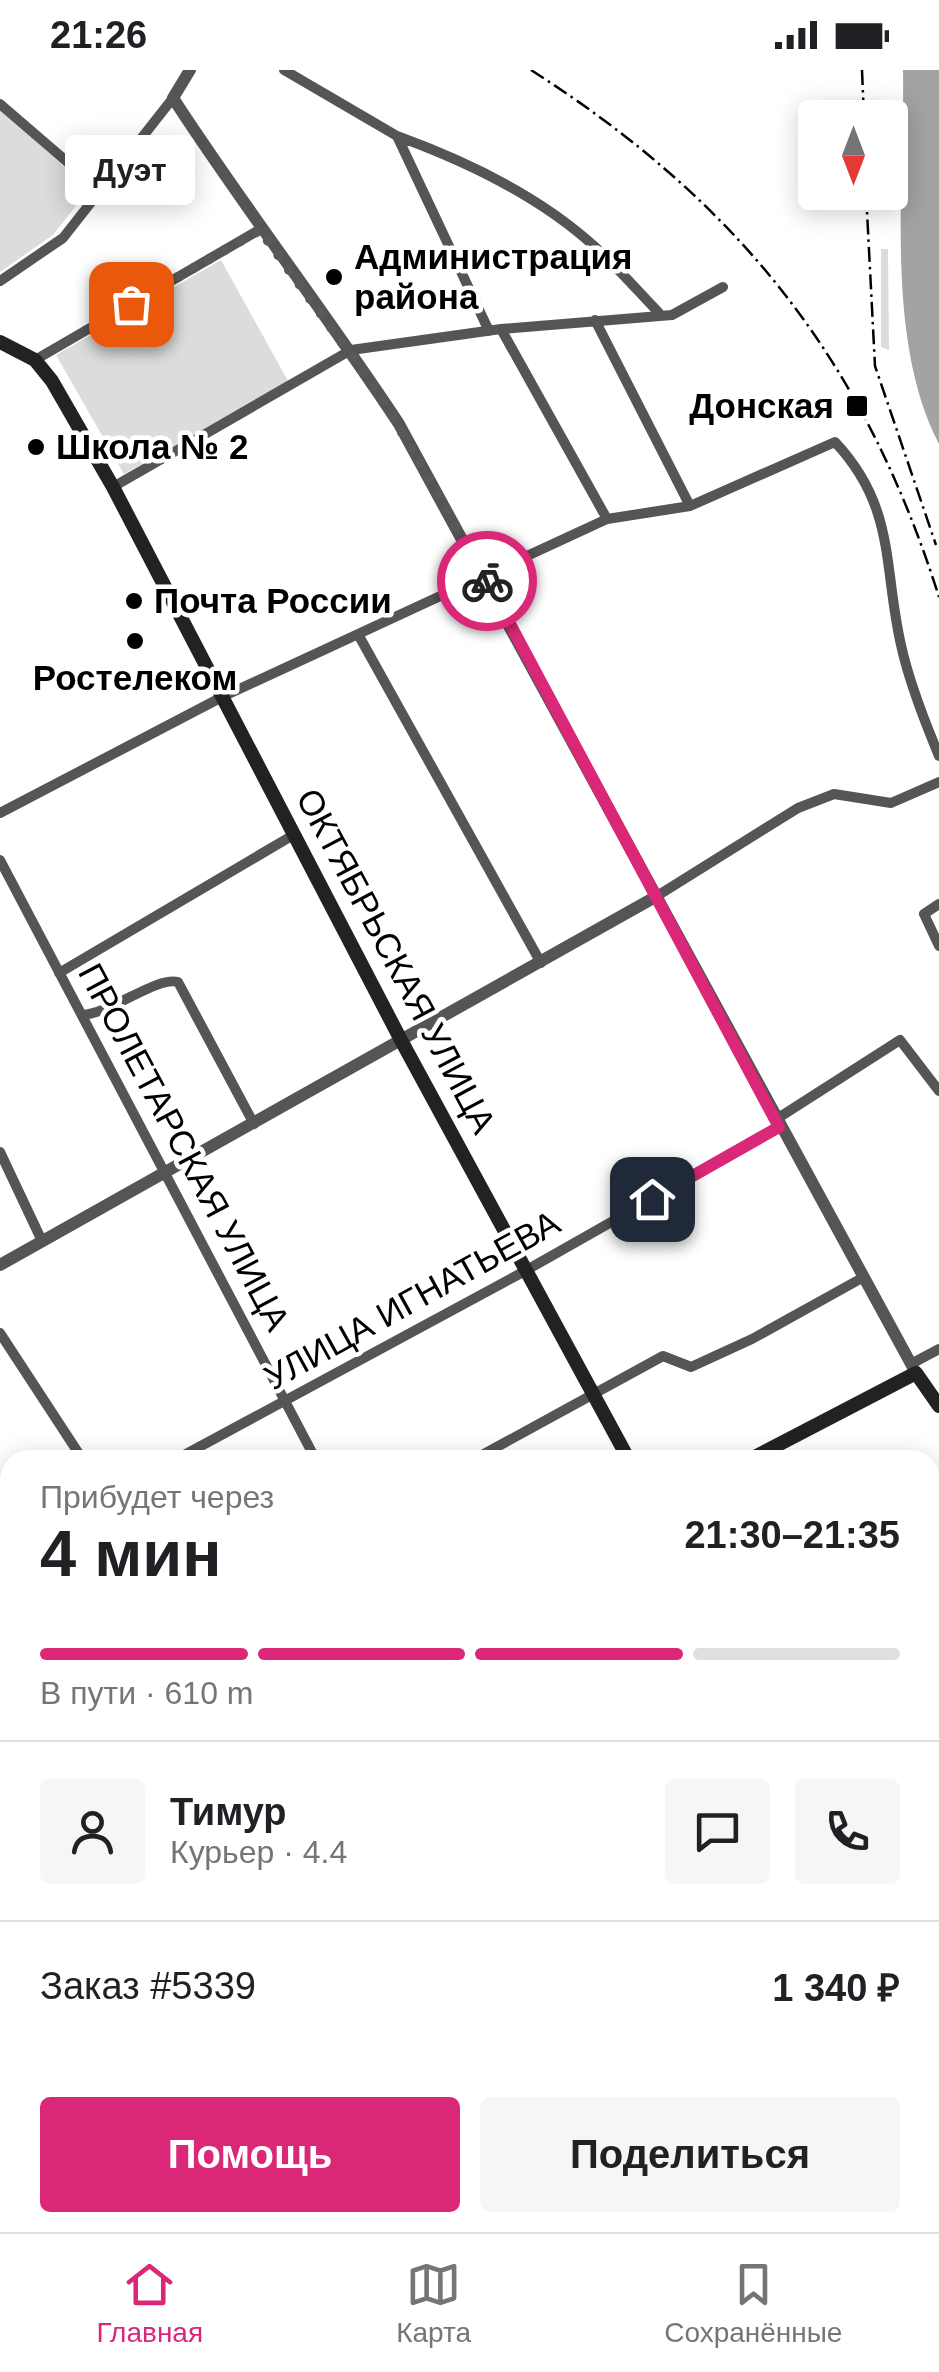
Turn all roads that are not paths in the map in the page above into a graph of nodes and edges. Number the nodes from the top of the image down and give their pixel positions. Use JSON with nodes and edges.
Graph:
{"nodes":[{"id":1,"x":190,"y":70,"type":"edge"},
{"id":2,"x":284,"y":70,"type":"edge"},
{"id":3,"x":172,"y":98,"type":"junction"},
{"id":4,"x":0,"y":104,"type":"edge"},
{"id":5,"x":397,"y":136,"type":"junction"},
{"id":6,"x":101,"y":191,"type":"junction"},
{"id":7,"x":260,"y":230,"type":"junction"},
{"id":8,"x":0,"y":281,"type":"edge"},
{"id":9,"x":723,"y":287,"type":"dead end"},
{"id":10,"x":660,"y":313,"type":"junction"},
{"id":11,"x":595,"y":320,"type":"junction"},
{"id":12,"x":495,"y":330,"type":"junction"},
{"id":13,"x":0,"y":343,"type":"edge"},
{"id":14,"x":350,"y":350,"type":"junction"},
{"id":15,"x":35,"y":360,"type":"junction"},
{"id":16,"x":114,"y":487,"type":"junction"},
{"id":17,"x":690,"y":506,"type":"junction"},
{"id":18,"x":607,"y":519,"type":"junction"},
{"id":19,"x":485,"y":577,"type":"junction"},
{"id":20,"x":360,"y":636,"type":"junction"},
{"id":21,"x":224,"y":696,"type":"junction"},
{"id":22,"x":939,"y":756,"type":"edge"},
{"id":23,"x":939,"y":782,"type":"edge"},
{"id":24,"x":0,"y":814,"type":"edge"},
{"id":25,"x":295,"y":834,"type":"junction"},
{"id":26,"x":0,"y":860,"type":"edge"},
{"id":27,"x":657,"y":896,"type":"junction"},
{"id":28,"x":939,"y":904,"type":"edge"},
{"id":29,"x":939,"y":946,"type":"edge"},
{"id":30,"x":541,"y":963,"type":"junction"},
{"id":31,"x":59,"y":972,"type":"junction"},
{"id":32,"x":82,"y":1015,"type":"junction"},
{"id":33,"x":402,"y":1042,"type":"junction"},
{"id":34,"x":937,"y":1084,"type":"edge"},
{"id":35,"x":777,"y":1123,"type":"junction"},
{"id":36,"x":254,"y":1124,"type":"junction"},
{"id":37,"x":0,"y":1152,"type":"edge"},
{"id":38,"x":168,"y":1172,"type":"junction"},
{"id":39,"x":42,"y":1242,"type":"junction"},
{"id":40,"x":0,"y":1266,"type":"edge"},
{"id":41,"x":525,"y":1271,"type":"junction"},
{"id":42,"x":862,"y":1278,"type":"junction"},
{"id":43,"x":0,"y":1333,"type":"edge"},
{"id":44,"x":939,"y":1349,"type":"edge"},
{"id":45,"x":913,"y":1369,"type":"junction"},
{"id":46,"x":593,"y":1392,"type":"junction"},
{"id":47,"x":288,"y":1400,"type":"junction"},
{"id":48,"x":939,"y":1406,"type":"edge"},
{"id":49,"x":76,"y":1450,"type":"edge"},
{"id":50,"x":194,"y":1450,"type":"edge"},
{"id":51,"x":311,"y":1450,"type":"edge"},
{"id":52,"x":491,"y":1450,"type":"edge"},
{"id":53,"x":624,"y":1450,"type":"edge"},
{"id":54,"x":768,"y":1450,"type":"edge"}],
"edges":[{"from":1,"to":3,"type":"street"},
{"from":2,"to":5,"type":"street"},
{"from":3,"to":6,"type":"street"},
{"from":3,"to":7,"type":"street"},
{"from":4,"to":6,"type":"street"},
{"from":5,"to":10,"type":"street"},
{"from":5,"to":12,"type":"street"},
{"from":6,"to":8,"type":"street"},
{"from":7,"to":14,"type":"street"},
{"from":7,"to":15,"type":"street"},
{"from":9,"to":10,"type":"street"},
{"from":10,"to":11,"type":"street"},
{"from":11,"to":12,"type":"street"},
{"from":11,"to":17,"type":"street"},
{"from":12,"to":14,"type":"street"},
{"from":12,"to":18,"type":"street"},
{"from":13,"to":15,"type":"main road"},
{"from":14,"to":16,"type":"street"},
{"from":14,"to":19,"type":"street"},
{"from":15,"to":16,"type":"main road","name":"ОКТЯБРЬСКАЯ УЛИЦА"},
{"from":16,"to":21,"type":"main road","name":"ОКТЯБРЬСКАЯ УЛИЦА"},
{"from":17,"to":18,"type":"street"},
{"from":17,"to":22,"type":"street"},
{"from":18,"to":19,"type":"street"},
{"from":19,"to":20,"type":"street"},
{"from":19,"to":27,"type":"street"},
{"from":20,"to":21,"type":"street"},
{"from":20,"to":30,"type":"street"},
{"from":21,"to":24,"type":"street"},
{"from":21,"to":25,"type":"main road","name":"ОКТЯБРЬСКАЯ УЛИЦА"},
{"from":23,"to":27,"type":"street"},
{"from":25,"to":31,"type":"street"},
{"from":25,"to":33,"type":"main road","name":"ОКТЯБРЬСКАЯ УЛИЦА"},
{"from":26,"to":31,"type":"street","name":"ПРОЛЕТАРСКАЯ УЛИЦА"},
{"from":27,"to":30,"type":"street"},
{"from":27,"to":35,"type":"street"},
{"from":28,"to":29,"type":"street"},
{"from":30,"to":33,"type":"street"},
{"from":31,"to":32,"type":"street","name":"ПРОЛЕТАРСКАЯ УЛИЦА"},
{"from":32,"to":36,"type":"street"},
{"from":32,"to":38,"type":"street","name":"ПРОЛЕТАРСКАЯ УЛИЦА"},
{"from":33,"to":36,"type":"street"},
{"from":33,"to":41,"type":"main road","name":"ОКТЯБРЬСКАЯ УЛИЦА"},
{"from":34,"to":35,"type":"street","name":"УЛИЦА ИГНАТЬЕВА"},
{"from":35,"to":41,"type":"street","name":"УЛИЦА ИГНАТЬЕВА"},
{"from":35,"to":42,"type":"street"},
{"from":36,"to":38,"type":"street"},
{"from":37,"to":39,"type":"street"},
{"from":38,"to":39,"type":"street"},
{"from":38,"to":47,"type":"street","name":"ПРОЛЕТАРСКАЯ УЛИЦА"},
{"from":39,"to":40,"type":"street"},
{"from":41,"to":46,"type":"main road","name":"ОКТЯБРЬСКАЯ УЛИЦА"},
{"from":41,"to":47,"type":"street","name":"УЛИЦА ИГНАТЬЕВА"},
{"from":42,"to":45,"type":"street"},
{"from":42,"to":46,"type":"street"},
{"from":43,"to":49,"type":"street"},
{"from":44,"to":45,"type":"street"},
{"from":45,"to":48,"type":"main road"},
{"from":45,"to":54,"type":"main road"},
{"from":46,"to":52,"type":"street"},
{"from":46,"to":53,"type":"main road","name":"ОКТЯБРЬСКАЯ УЛИЦА"},
{"from":47,"to":50,"type":"street","name":"УЛИЦА ИГНАТЬЕВА"},
{"from":47,"to":51,"type":"street","name":"ПРОЛЕТАРСКАЯ УЛИЦА"}]}
